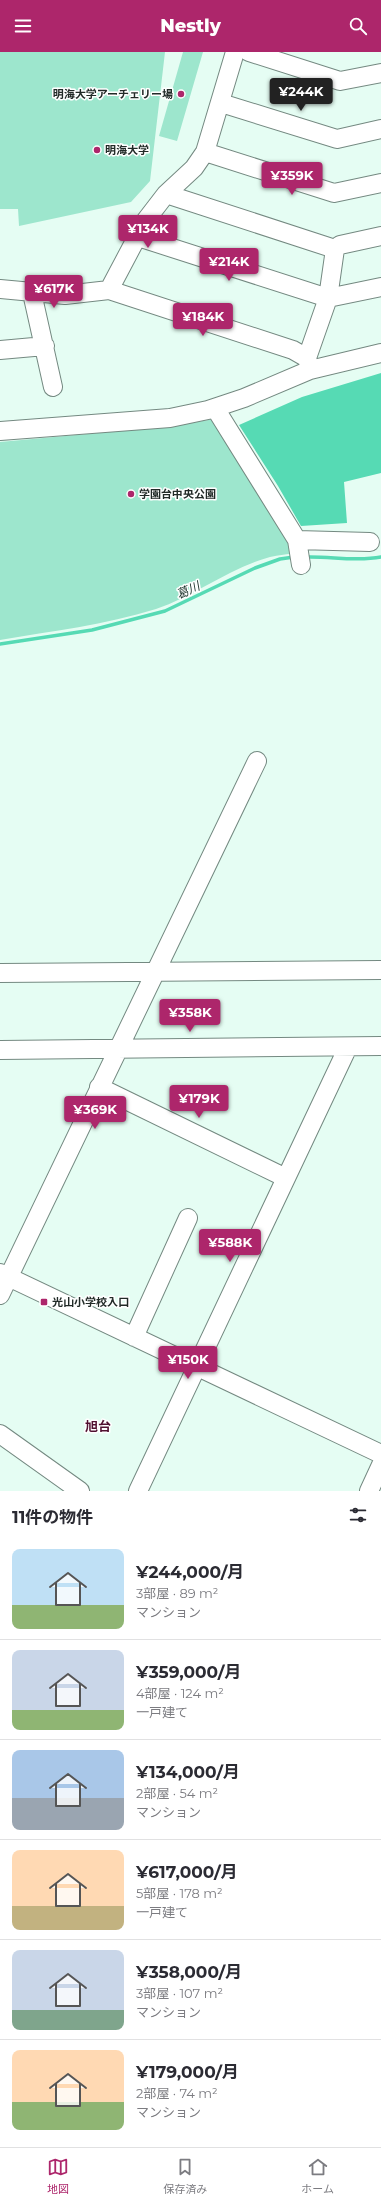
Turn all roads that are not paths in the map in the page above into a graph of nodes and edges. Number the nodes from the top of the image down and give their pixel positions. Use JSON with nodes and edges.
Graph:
{"nodes":[{"id":1,"x":235,"y":52,"type":"edge"},
{"id":2,"x":249,"y":52,"type":"edge"},
{"id":3,"x":381,"y":73,"type":"edge"},
{"id":4,"x":221,"y":103,"type":"junction"},
{"id":5,"x":381,"y":130,"type":"edge"},
{"id":6,"x":205,"y":152,"type":"junction"},
{"id":7,"x":381,"y":183,"type":"edge"},
{"id":8,"x":166,"y":194,"type":"junction"},
{"id":9,"x":381,"y":236,"type":"edge"},
{"id":10,"x":138,"y":237,"type":"junction"},
{"id":11,"x":335,"y":249,"type":"junction"},
{"id":12,"x":381,"y":287,"type":"edge"},
{"id":13,"x":0,"y":289,"type":"edge"},
{"id":14,"x":109,"y":290,"type":"junction"},
{"id":15,"x":32,"y":293,"type":"junction"},
{"id":16,"x":328,"y":298,"type":"junction"},
{"id":17,"x":45,"y":346,"type":"junction"},
{"id":18,"x":0,"y":350,"type":"edge"},
{"id":19,"x":381,"y":354,"type":"edge"},
{"id":20,"x":309,"y":364,"type":"junction"},
{"id":21,"x":53,"y":387,"type":"dead end"},
{"id":22,"x":215,"y":408,"type":"junction"},
{"id":23,"x":0,"y":431,"type":"edge"},
{"id":24,"x":297,"y":540,"type":"junction"},
{"id":25,"x":370,"y":542,"type":"dead end"},
{"id":26,"x":301,"y":565,"type":"dead end"},
{"id":27,"x":257,"y":761,"type":"dead end"},
{"id":28,"x":381,"y":970,"type":"edge"},
{"id":29,"x":155,"y":972,"type":"junction"},
{"id":30,"x":0,"y":973,"type":"edge"},
{"id":31,"x":381,"y":1046,"type":"edge"},
{"id":32,"x":348,"y":1047,"type":"junction"},
{"id":33,"x":119,"y":1049,"type":"junction"},
{"id":34,"x":0,"y":1050,"type":"edge"},
{"id":35,"x":99,"y":1087,"type":"junction"},
{"id":36,"x":286,"y":1178,"type":"junction"},
{"id":37,"x":188,"y":1218,"type":"dead end"},
{"id":38,"x":4,"y":1275,"type":"edge"},
{"id":39,"x":0,"y":1295,"type":"edge"},
{"id":40,"x":134,"y":1337,"type":"junction"},
{"id":41,"x":197,"y":1368,"type":"junction"},
{"id":42,"x":0,"y":1434,"type":"edge"},
{"id":43,"x":381,"y":1454,"type":"edge"},
{"id":44,"x":381,"y":1465,"type":"edge"},
{"id":45,"x":80,"y":1491,"type":"edge"},
{"id":46,"x":138,"y":1491,"type":"edge"},
{"id":47,"x":369,"y":1491,"type":"edge"}],
"edges":[{"from":1,"to":4,"type":"street"},
{"from":2,"to":3,"type":"street"},
{"from":4,"to":5,"type":"street"},
{"from":4,"to":6,"type":"street"},
{"from":6,"to":7,"type":"street"},
{"from":6,"to":8,"type":"street"},
{"from":8,"to":10,"type":"street"},
{"from":8,"to":11,"type":"street"},
{"from":9,"to":11,"type":"street"},
{"from":10,"to":14,"type":"street"},
{"from":10,"to":16,"type":"street"},
{"from":11,"to":16,"type":"street"},
{"from":12,"to":16,"type":"street"},
{"from":13,"to":15,"type":"street"},
{"from":14,"to":15,"type":"street"},
{"from":14,"to":20,"type":"street"},
{"from":15,"to":17,"type":"street"},
{"from":16,"to":20,"type":"street"},
{"from":17,"to":18,"type":"street"},
{"from":17,"to":21,"type":"street"},
{"from":19,"to":20,"type":"street"},
{"from":20,"to":22,"type":"street"},
{"from":22,"to":23,"type":"street"},
{"from":22,"to":24,"type":"street"},
{"from":24,"to":25,"type":"street"},
{"from":24,"to":26,"type":"street"},
{"from":27,"to":29,"type":"street"},
{"from":28,"to":29,"type":"street"},
{"from":29,"to":30,"type":"street"},
{"from":29,"to":33,"type":"street"},
{"from":31,"to":32,"type":"street"},
{"from":32,"to":33,"type":"street"},
{"from":32,"to":36,"type":"street"},
{"from":33,"to":34,"type":"street"},
{"from":33,"to":35,"type":"street"},
{"from":35,"to":36,"type":"street"},
{"from":35,"to":38,"type":"street"},
{"from":36,"to":41,"type":"street"},
{"from":37,"to":40,"type":"street"},
{"from":38,"to":39,"type":"street"},
{"from":38,"to":40,"type":"street"},
{"from":40,"to":41,"type":"street"},
{"from":41,"to":43,"type":"street"},
{"from":41,"to":46,"type":"street"},
{"from":42,"to":45,"type":"street"},
{"from":44,"to":47,"type":"street"}]}
